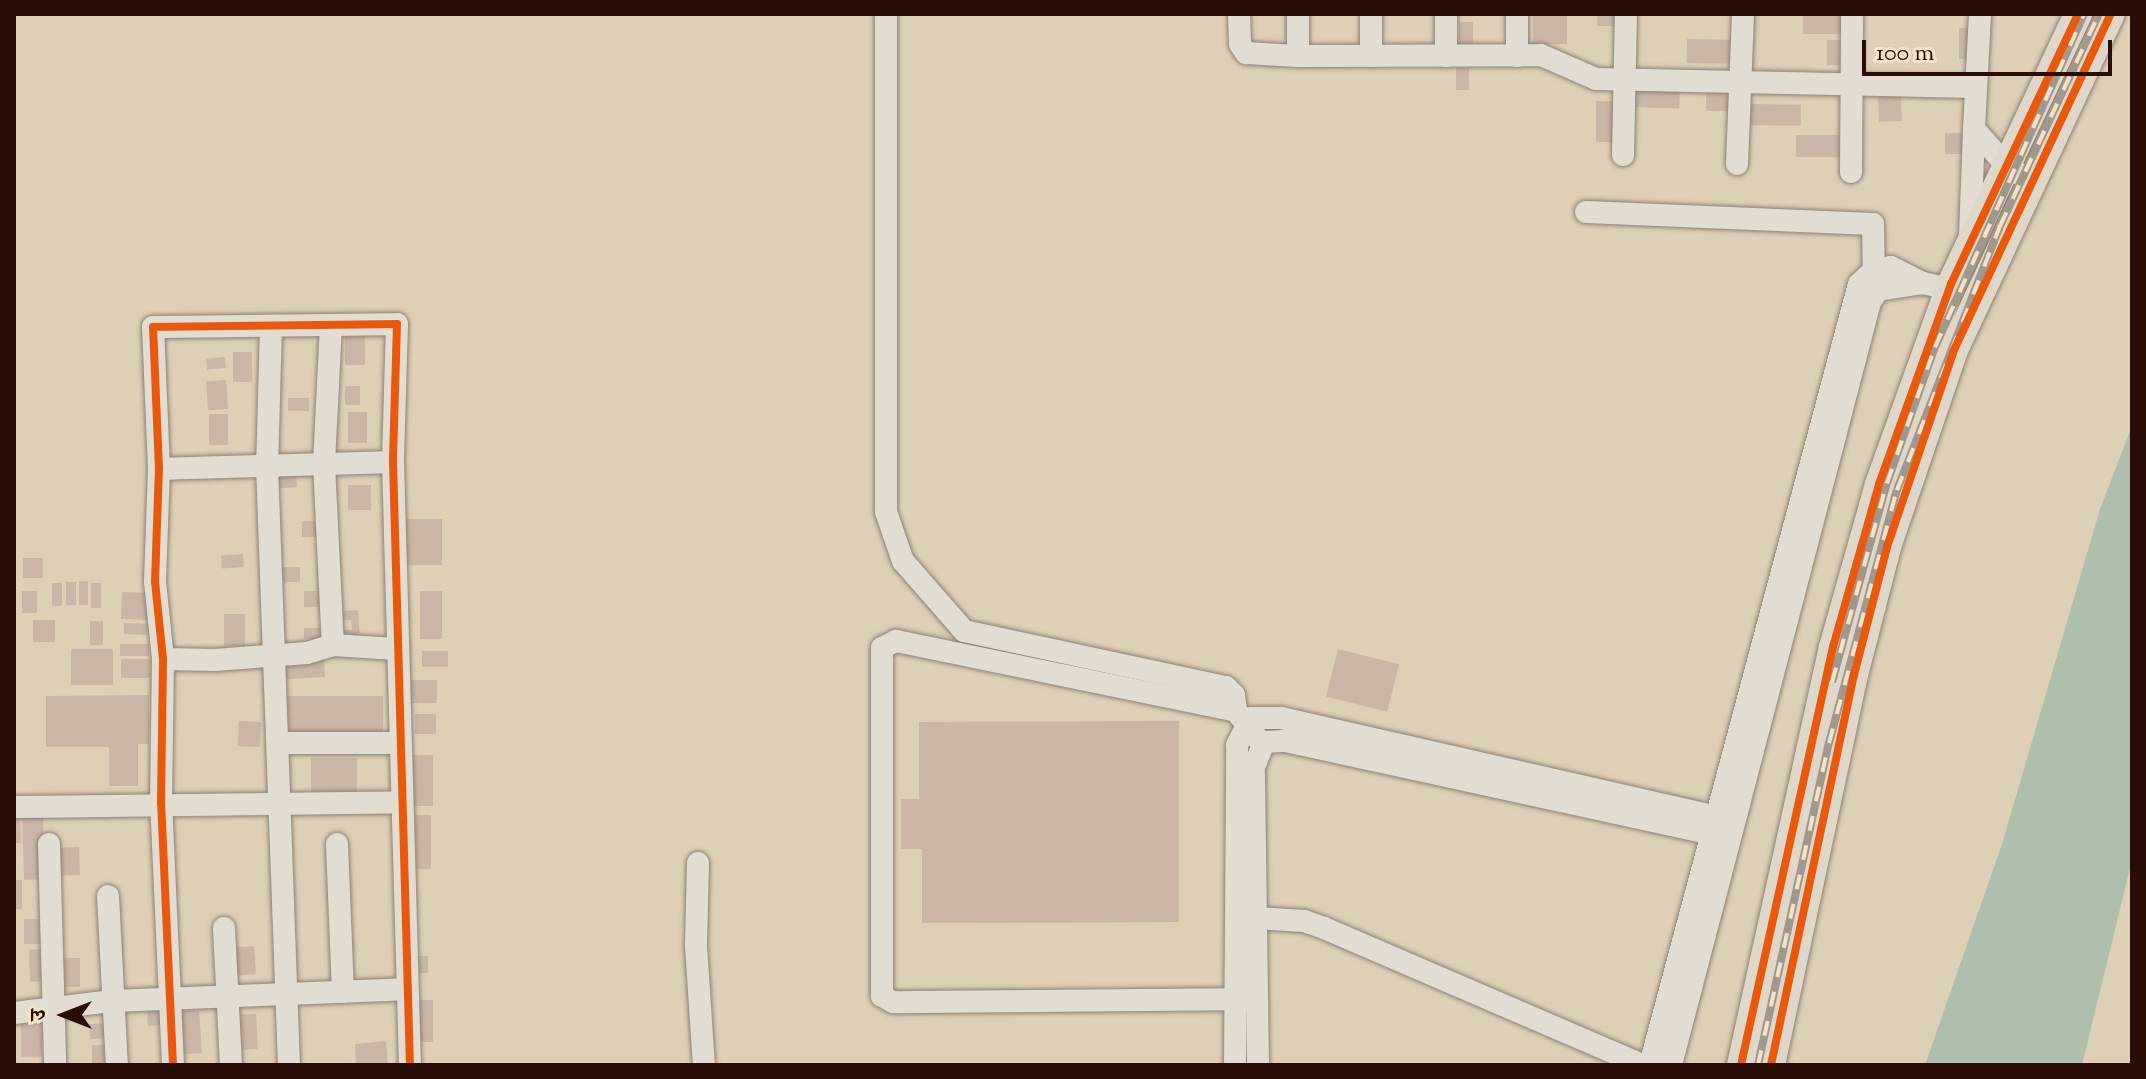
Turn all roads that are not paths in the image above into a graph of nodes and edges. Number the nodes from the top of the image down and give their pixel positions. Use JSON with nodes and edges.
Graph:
{"nodes":[{"id":1,"x":886,"y":14,"type":"edge"},
{"id":2,"x":1239,"y":14,"type":"edge"},
{"id":3,"x":1298,"y":14,"type":"edge"},
{"id":4,"x":1371,"y":14,"type":"edge"},
{"id":5,"x":1446,"y":14,"type":"edge"},
{"id":6,"x":1517,"y":14,"type":"edge"},
{"id":7,"x":1626,"y":14,"type":"edge"},
{"id":8,"x":1743,"y":14,"type":"edge"},
{"id":9,"x":1852,"y":14,"type":"edge"},
{"id":10,"x":1980,"y":14,"type":"edge"},
{"id":11,"x":2078,"y":14,"type":"edge"},
{"id":12,"x":2111,"y":14,"type":"edge"},
{"id":13,"x":1298,"y":56,"type":"junction"},
{"id":14,"x":1371,"y":56,"type":"junction"},
{"id":15,"x":1446,"y":56,"type":"junction"},
{"id":16,"x":1517,"y":56,"type":"junction"},
{"id":17,"x":1624,"y":79,"type":"junction"},
{"id":18,"x":1739,"y":79,"type":"junction"},
{"id":19,"x":1851,"y":85,"type":"junction"},
{"id":20,"x":1976,"y":87,"type":"junction"},
{"id":21,"x":1974,"y":129,"type":"junction"},
{"id":22,"x":1623,"y":155,"type":"dead end"},
{"id":23,"x":1737,"y":164,"type":"dead end"},
{"id":24,"x":2006,"y":165,"type":"junction"},
{"id":25,"x":1851,"y":172,"type":"dead end"},
{"id":26,"x":2030,"y":181,"type":"junction"},
{"id":27,"x":1586,"y":212,"type":"dead end"},
{"id":28,"x":1970,"y":244,"type":"junction"},
{"id":29,"x":1874,"y":270,"type":"junction"},
{"id":30,"x":1937,"y":286,"type":"junction"},
{"id":31,"x":1873,"y":294,"type":"junction"},
{"id":32,"x":331,"y":325,"type":"junction"},
{"id":33,"x":271,"y":326,"type":"junction"},
{"id":34,"x":393,"y":462,"type":"junction"},
{"id":35,"x":324,"y":464,"type":"junction"},
{"id":36,"x":267,"y":466,"type":"junction"},
{"id":37,"x":159,"y":469,"type":"junction"},
{"id":38,"x":333,"y":645,"type":"junction"},
{"id":39,"x":397,"y":649,"type":"junction"},
{"id":40,"x":274,"y":655,"type":"junction"},
{"id":41,"x":163,"y":659,"type":"junction"},
{"id":42,"x":1241,"y":716,"type":"junction"},
{"id":43,"x":279,"y":743,"type":"junction"},
{"id":44,"x":399,"y":743,"type":"junction"},
{"id":45,"x":1262,"y":744,"type":"junction"},
{"id":46,"x":1473,"y":772,"type":"junction"},
{"id":47,"x":281,"y":801,"type":"junction"},
{"id":48,"x":400,"y":802,"type":"junction"},
{"id":49,"x":161,"y":803,"type":"junction"},
{"id":50,"x":14,"y":807,"type":"edge"},
{"id":51,"x":1723,"y":828,"type":"junction"},
{"id":52,"x":1245,"y":830,"type":"junction"},
{"id":53,"x":49,"y":844,"type":"dead end"},
{"id":54,"x":337,"y":844,"type":"dead end"},
{"id":55,"x":698,"y":863,"type":"dead end"},
{"id":56,"x":108,"y":896,"type":"dead end"},
{"id":57,"x":1256,"y":918,"type":"junction"},
{"id":58,"x":224,"y":928,"type":"dead end"},
{"id":59,"x":406,"y":989,"type":"junction"},
{"id":60,"x":343,"y":992,"type":"junction"},
{"id":61,"x":286,"y":994,"type":"junction"},
{"id":62,"x":227,"y":997,"type":"junction"},
{"id":63,"x":170,"y":999,"type":"junction"},
{"id":64,"x":1246,"y":999,"type":"junction"},
{"id":65,"x":112,"y":1001,"type":"junction"},
{"id":66,"x":52,"y":1010,"type":"junction"},
{"id":67,"x":14,"y":1013,"type":"edge"},
{"id":68,"x":55,"y":1065,"type":"edge"},
{"id":69,"x":117,"y":1065,"type":"edge"},
{"id":70,"x":173,"y":1065,"type":"edge"},
{"id":71,"x":231,"y":1065,"type":"edge"},
{"id":72,"x":289,"y":1065,"type":"edge"},
{"id":73,"x":410,"y":1065,"type":"edge"},
{"id":74,"x":704,"y":1065,"type":"edge"},
{"id":75,"x":1235,"y":1065,"type":"edge"},
{"id":76,"x":1258,"y":1065,"type":"edge"},
{"id":77,"x":1642,"y":1065,"type":"edge"},
{"id":78,"x":1650,"y":1065,"type":"edge"},
{"id":79,"x":1671,"y":1065,"type":"edge"},
{"id":80,"x":1741,"y":1065,"type":"edge"},
{"id":81,"x":1771,"y":1065,"type":"edge"}],
"edges":[{"from":1,"to":42,"type":"street"},
{"from":2,"to":13,"type":"street"},
{"from":3,"to":13,"type":"street"},
{"from":4,"to":14,"type":"street"},
{"from":5,"to":15,"type":"street"},
{"from":6,"to":16,"type":"street"},
{"from":7,"to":17,"type":"street"},
{"from":8,"to":18,"type":"street"},
{"from":9,"to":19,"type":"street"},
{"from":10,"to":20,"type":"street"},
{"from":11,"to":24,"type":"main road"},
{"from":12,"to":26,"type":"main road"},
{"from":13,"to":14,"type":"street"},
{"from":14,"to":15,"type":"street"},
{"from":15,"to":16,"type":"street"},
{"from":16,"to":17,"type":"street"},
{"from":17,"to":18,"type":"street"},
{"from":17,"to":22,"type":"street"},
{"from":18,"to":19,"type":"street"},
{"from":18,"to":23,"type":"street"},
{"from":19,"to":20,"type":"street"},
{"from":19,"to":25,"type":"street"},
{"from":20,"to":21,"type":"street"},
{"from":21,"to":24,"type":"street"},
{"from":21,"to":28,"type":"street"},
{"from":24,"to":26,"type":"street"},
{"from":24,"to":28,"type":"main road"},
{"from":26,"to":81,"type":"main road"},
{"from":27,"to":29,"type":"street"},
{"from":28,"to":30,"type":"main road"},
{"from":29,"to":30,"type":"street"},
{"from":29,"to":31,"type":"street"},
{"from":29,"to":51,"type":"street"},
{"from":30,"to":31,"type":"street"},
{"from":30,"to":80,"type":"main road"},
{"from":31,"to":51,"type":"street"},
{"from":32,"to":33,"type":"street"},
{"from":32,"to":34,"type":"street"},
{"from":32,"to":35,"type":"street"},
{"from":33,"to":36,"type":"street"},
{"from":33,"to":37,"type":"street"},
{"from":34,"to":35,"type":"street"},
{"from":34,"to":39,"type":"street"},
{"from":35,"to":36,"type":"street"},
{"from":35,"to":38,"type":"street"},
{"from":36,"to":37,"type":"street"},
{"from":36,"to":40,"type":"street"},
{"from":37,"to":41,"type":"street"},
{"from":38,"to":39,"type":"street"},
{"from":38,"to":40,"type":"street"},
{"from":39,"to":44,"type":"street"},
{"from":40,"to":41,"type":"street"},
{"from":40,"to":43,"type":"street"},
{"from":41,"to":49,"type":"street"},
{"from":42,"to":45,"type":"street"},
{"from":42,"to":46,"type":"street"},
{"from":42,"to":52,"type":"street"},
{"from":42,"to":64,"type":"street"},
{"from":43,"to":44,"type":"street"},
{"from":43,"to":47,"type":"street"},
{"from":44,"to":48,"type":"street"},
{"from":45,"to":46,"type":"street"},
{"from":45,"to":52,"type":"street"},
{"from":46,"to":51,"type":"street"},
{"from":47,"to":48,"type":"street"},
{"from":47,"to":49,"type":"street"},
{"from":47,"to":61,"type":"street"},
{"from":48,"to":59,"type":"street"},
{"from":49,"to":50,"type":"street"},
{"from":49,"to":63,"type":"street"},
{"from":51,"to":78,"type":"street"},
{"from":51,"to":79,"type":"street"},
{"from":52,"to":57,"type":"street"},
{"from":52,"to":64,"type":"street"},
{"from":53,"to":66,"type":"street"},
{"from":54,"to":60,"type":"street"},
{"from":55,"to":74,"type":"street"},
{"from":56,"to":65,"type":"street"},
{"from":57,"to":64,"type":"street"},
{"from":57,"to":77,"type":"street"},
{"from":58,"to":62,"type":"street"},
{"from":59,"to":60,"type":"street"},
{"from":59,"to":73,"type":"street"},
{"from":60,"to":61,"type":"street"},
{"from":61,"to":62,"type":"street"},
{"from":61,"to":72,"type":"street"},
{"from":62,"to":63,"type":"street"},
{"from":62,"to":71,"type":"street"},
{"from":63,"to":65,"type":"street"},
{"from":63,"to":70,"type":"street"},
{"from":64,"to":75,"type":"street"},
{"from":64,"to":76,"type":"street"},
{"from":65,"to":66,"type":"street"},
{"from":65,"to":69,"type":"street"},
{"from":66,"to":67,"type":"street"},
{"from":66,"to":68,"type":"street"}]}
